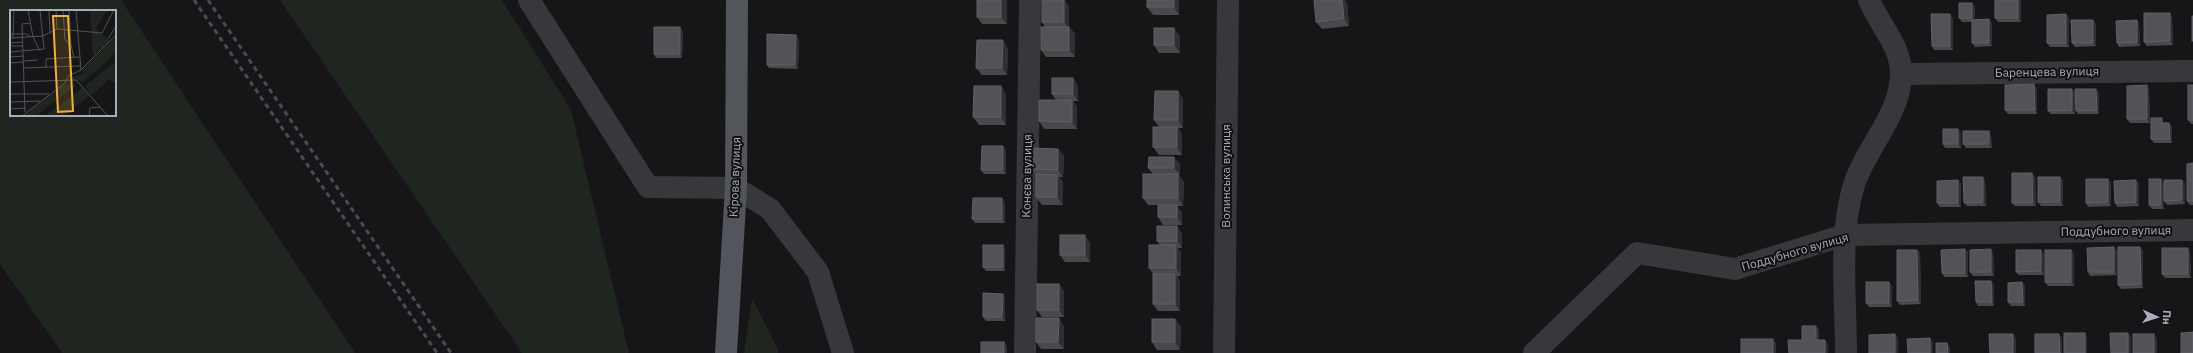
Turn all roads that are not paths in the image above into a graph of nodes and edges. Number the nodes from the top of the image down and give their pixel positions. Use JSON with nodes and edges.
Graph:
{"nodes":[{"id":1,"x":529,"y":0,"type":"edge"},
{"id":2,"x":737,"y":0,"type":"edge"},
{"id":3,"x":1030,"y":0,"type":"edge"},
{"id":4,"x":1228,"y":0,"type":"edge"},
{"id":5,"x":1869,"y":0,"type":"edge"},
{"id":6,"x":2193,"y":71,"type":"edge"},
{"id":7,"x":1901,"y":74,"type":"junction"},
{"id":8,"x":736,"y":188,"type":"junction"},
{"id":9,"x":2193,"y":230,"type":"edge"},
{"id":10,"x":1845,"y":235,"type":"junction"},
{"id":11,"x":726,"y":353,"type":"edge"},
{"id":12,"x":843,"y":353,"type":"edge"},
{"id":13,"x":1025,"y":353,"type":"edge"},
{"id":14,"x":1224,"y":353,"type":"edge"},
{"id":15,"x":1534,"y":353,"type":"edge"},
{"id":16,"x":1846,"y":353,"type":"edge"}],
"edges":[{"from":1,"to":8,"type":"street"},
{"from":2,"to":8,"type":"main road","name":"Кірова вулиця"},
{"from":3,"to":13,"type":"street","name":"Конєва вулиця"},
{"from":4,"to":14,"type":"street","name":"Волинська вулиця"},
{"from":5,"to":7,"type":"street"},
{"from":6,"to":7,"type":"street","name":"Баренцева вулиця"},
{"from":7,"to":10,"type":"street"},
{"from":8,"to":11,"type":"main road","name":"Кірова вулиця"},
{"from":8,"to":12,"type":"street"},
{"from":9,"to":10,"type":"street","name":"Поддубного вулиця"},
{"from":10,"to":15,"type":"street","name":"Поддубного вулиця"},
{"from":10,"to":16,"type":"street"}]}
